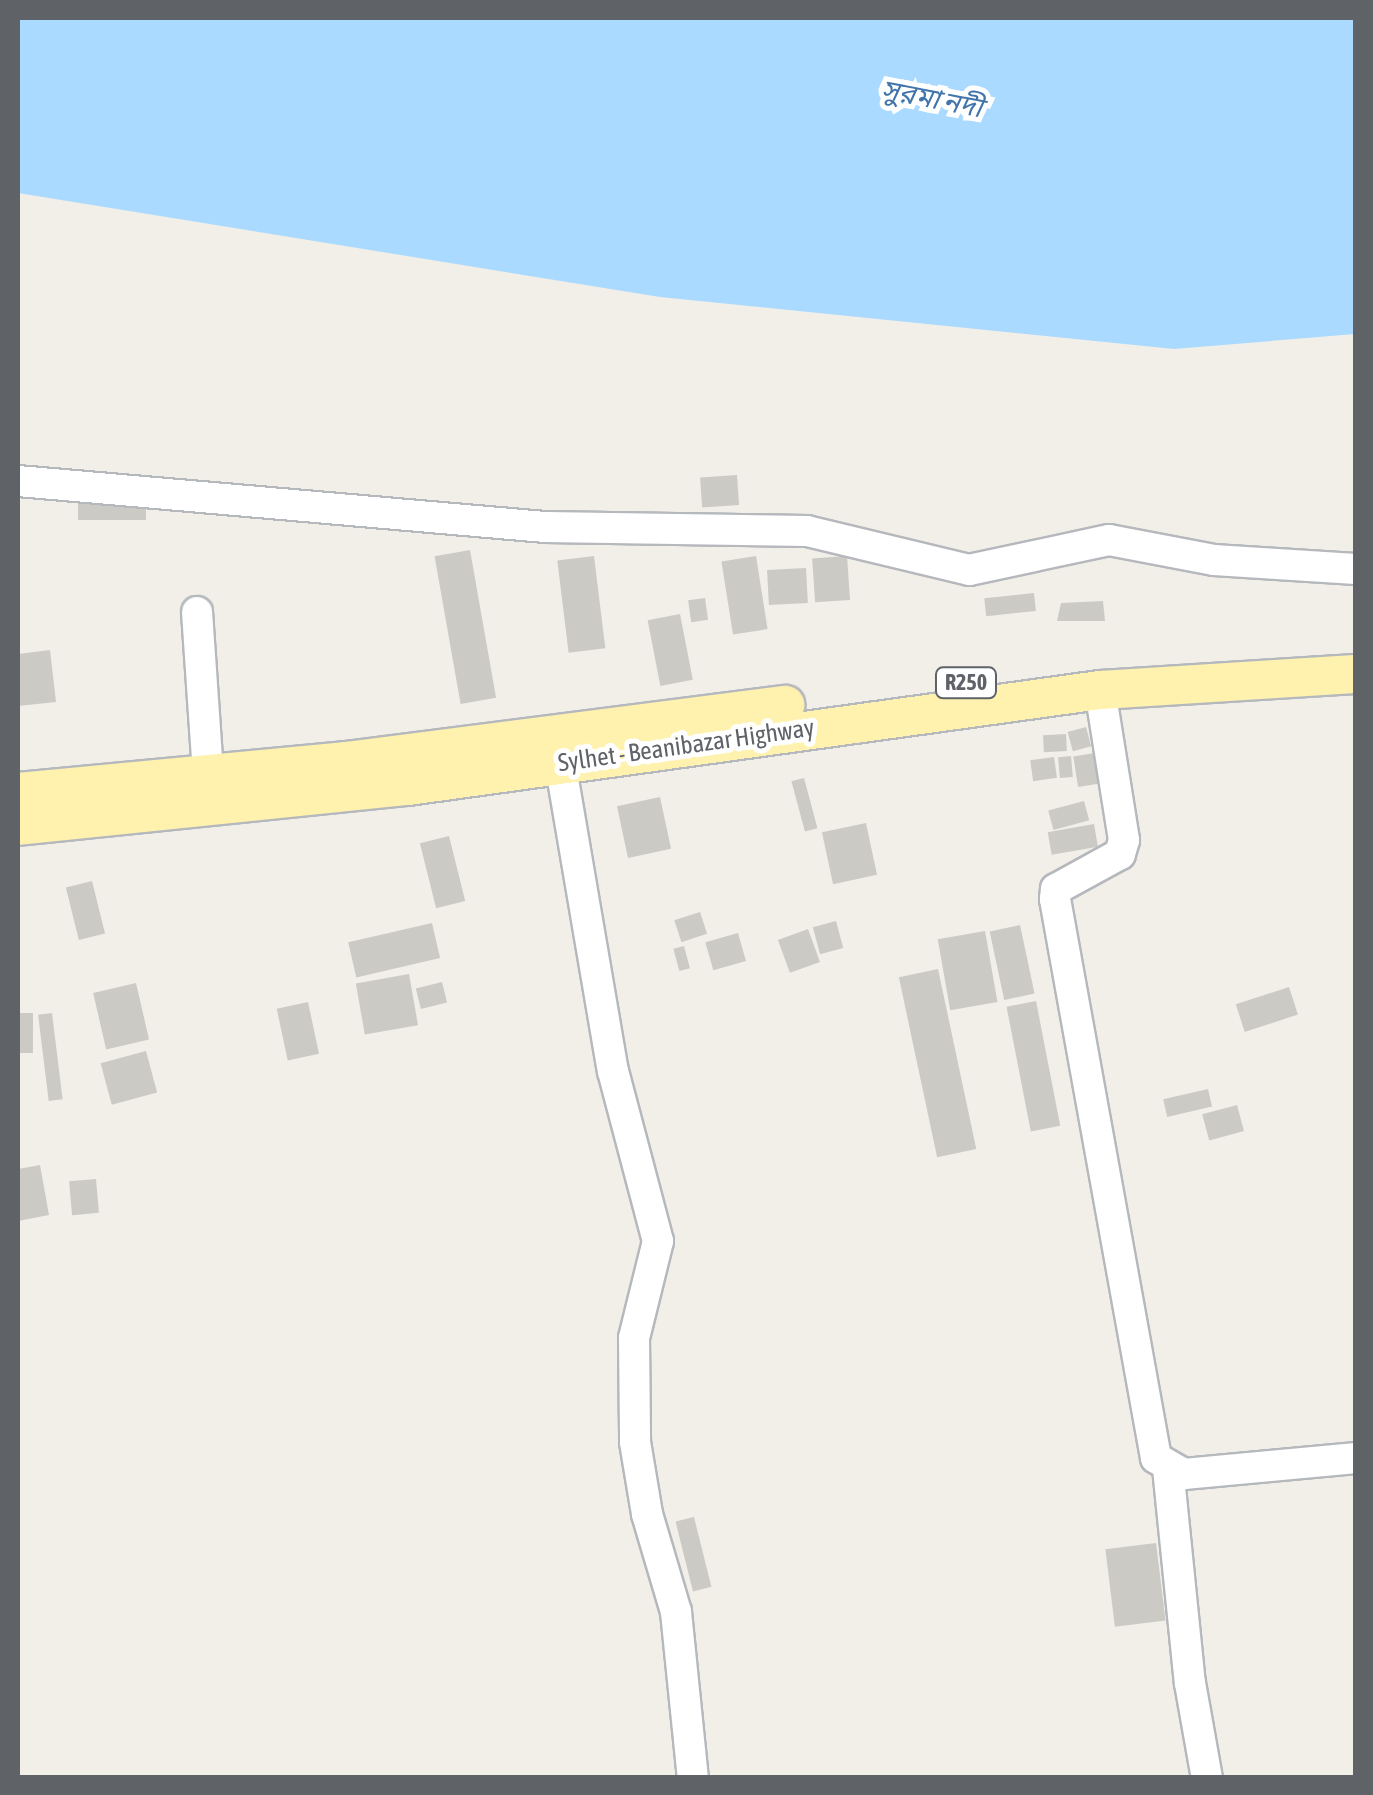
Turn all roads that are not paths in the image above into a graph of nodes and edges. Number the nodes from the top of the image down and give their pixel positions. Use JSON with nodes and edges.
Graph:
{"nodes":[{"id":1,"x":18,"y":481,"type":"edge"},
{"id":2,"x":1356,"y":569,"type":"edge"},
{"id":3,"x":197,"y":612,"type":"dead end"},
{"id":4,"x":1356,"y":651,"type":"edge"},
{"id":5,"x":1356,"y":674,"type":"edge"},
{"id":6,"x":1100,"y":690,"type":"junction"},
{"id":7,"x":560,"y":762,"type":"junction"},
{"id":8,"x":208,"y":772,"type":"junction"},
{"id":9,"x":18,"y":792,"type":"edge"},
{"id":10,"x":18,"y":826,"type":"edge"},
{"id":11,"x":1356,"y":1458,"type":"edge"},
{"id":12,"x":1168,"y":1468,"type":"junction"},
{"id":13,"x":692,"y":1778,"type":"edge"},
{"id":14,"x":1208,"y":1778,"type":"edge"}],
"edges":[{"from":1,"to":2,"type":"street"},
{"from":3,"to":8,"type":"street"},
{"from":4,"to":8,"type":"main road","name":"Sylhet - Beanibazar Highway","number":"R250"},
{"from":5,"to":6,"type":"main road","name":"Sylhet - Beanibazar Highway","number":"R250"},
{"from":6,"to":7,"type":"main road","name":"Sylhet - Beanibazar Highway","number":"R250"},
{"from":6,"to":12,"type":"street"},
{"from":7,"to":10,"type":"main road","name":"Sylhet - Beanibazar Highway","number":"R250"},
{"from":7,"to":13,"type":"street"},
{"from":8,"to":9,"type":"main road","name":"Sylhet - Beanibazar Highway","number":"R250"},
{"from":11,"to":12,"type":"street"},
{"from":12,"to":14,"type":"street"}]}
